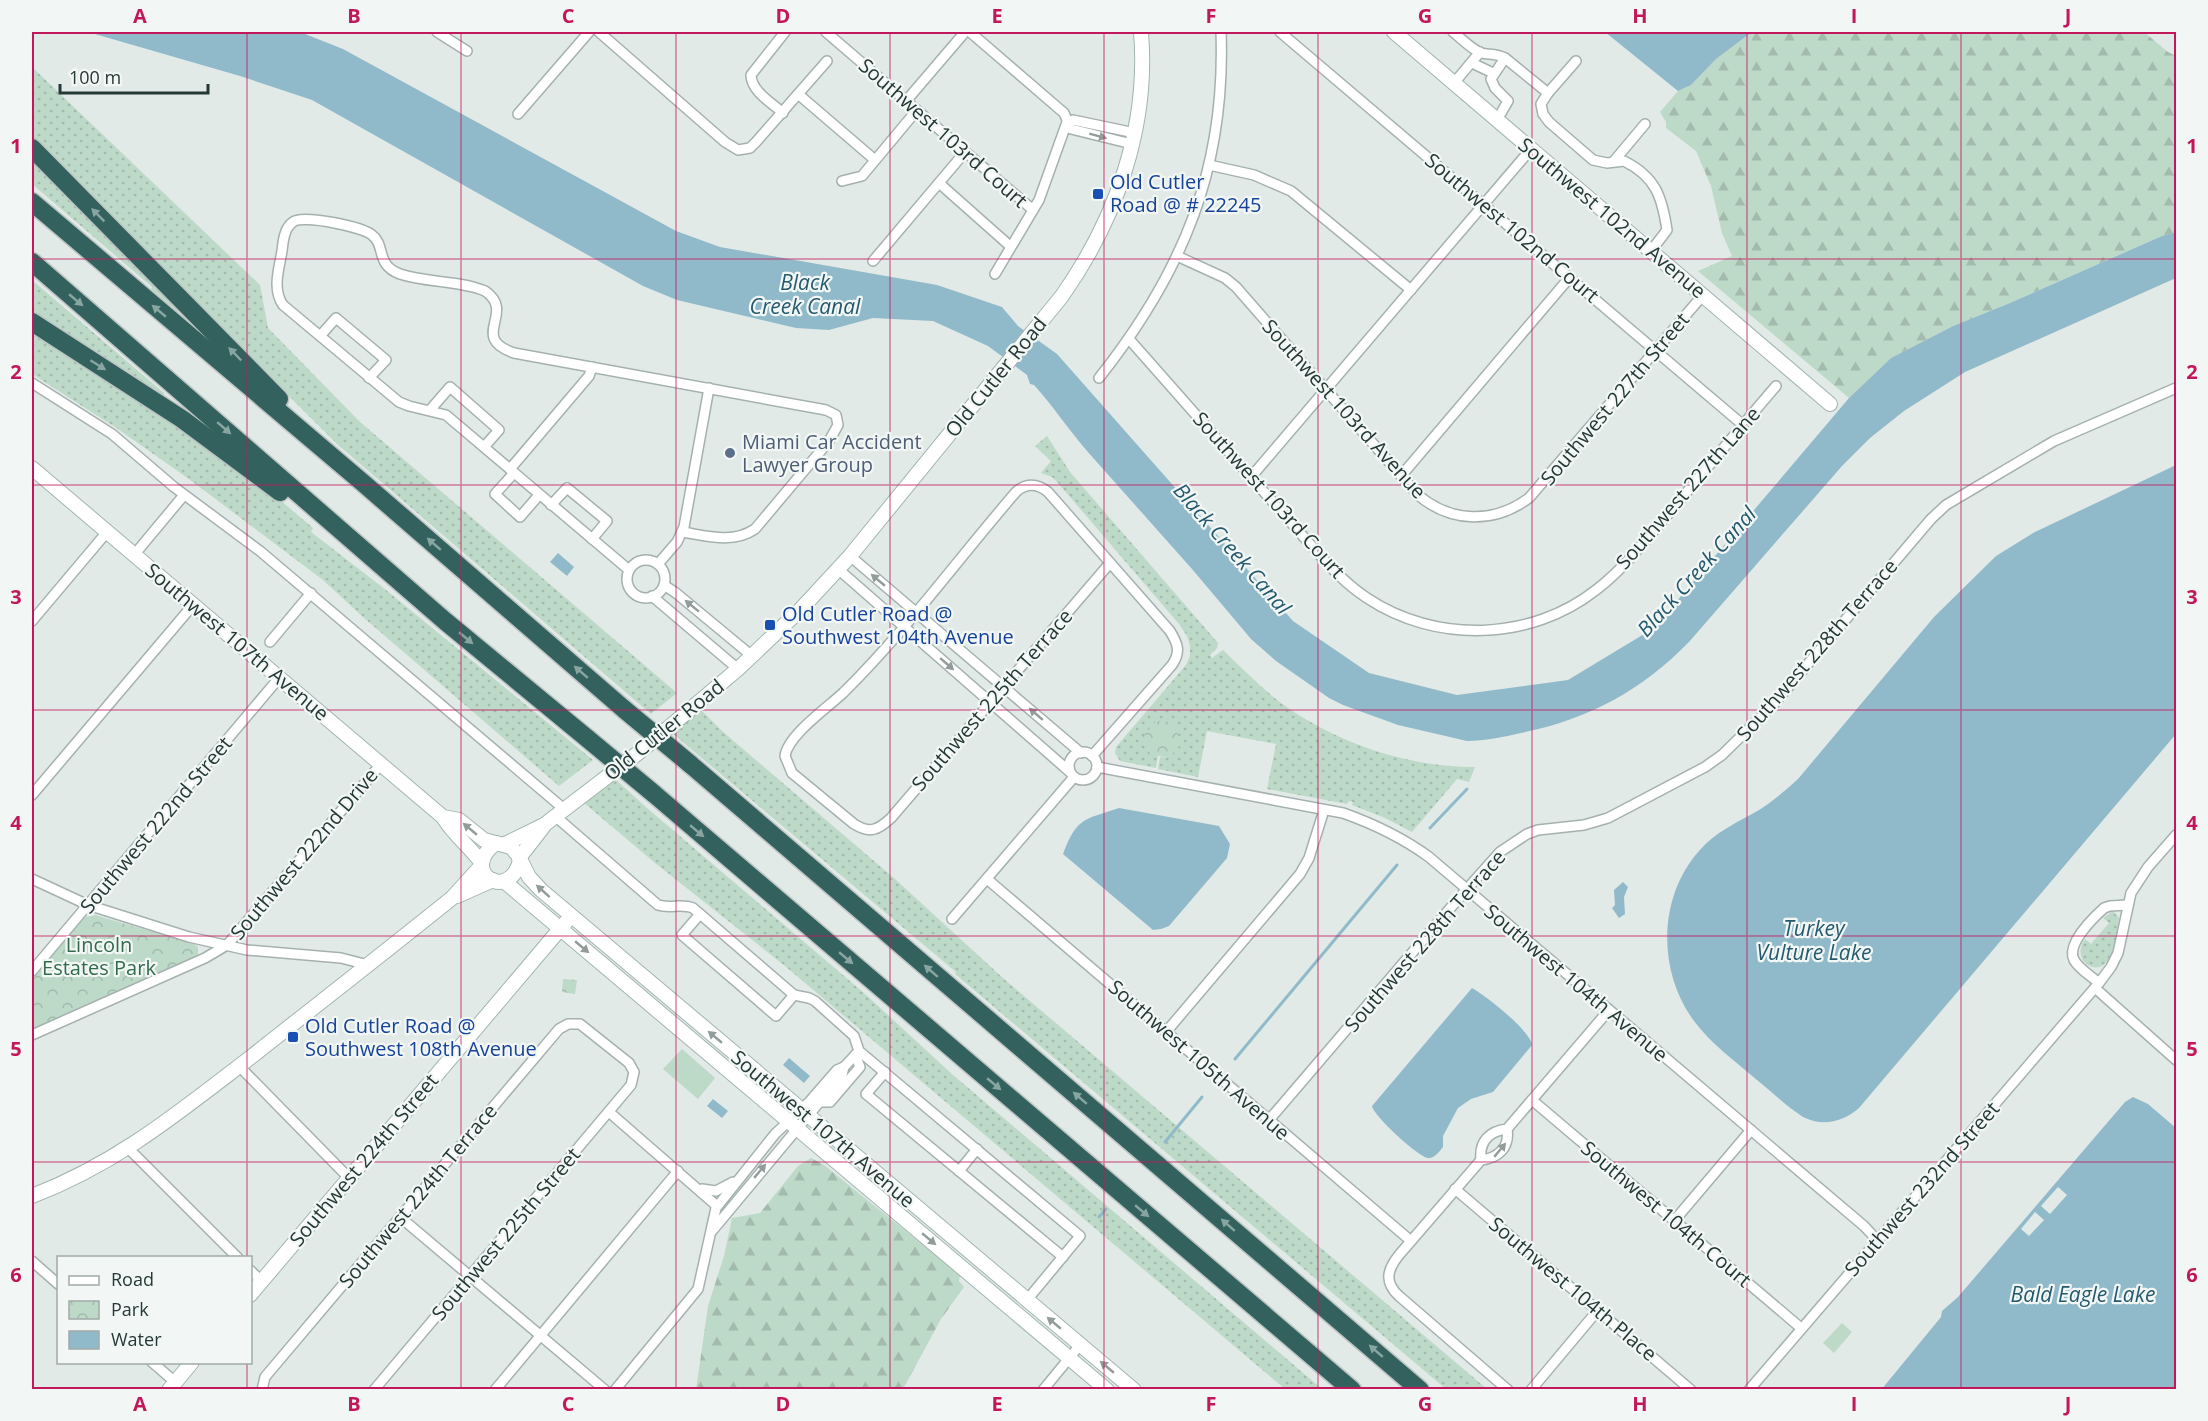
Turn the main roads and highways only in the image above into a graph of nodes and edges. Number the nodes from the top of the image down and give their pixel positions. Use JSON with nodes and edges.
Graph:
{"nodes":[{"id":1,"x":32,"y":148,"type":"edge"},
{"id":2,"x":32,"y":202,"type":"edge"},
{"id":3,"x":32,"y":262,"type":"edge"},
{"id":4,"x":32,"y":322,"type":"edge"},
{"id":5,"x":300,"y":430,"type":"junction"},
{"id":6,"x":445,"y":621,"type":"junction"},
{"id":7,"x":1352,"y":1389,"type":"edge"},
{"id":8,"x":1420,"y":1389,"type":"edge"}],
"edges":[{"from":5,"to":1,"type":"highway","one_way":true},
{"from":5,"to":2,"type":"highway","one_way":true},
{"from":3,"to":6,"type":"highway","one_way":true},
{"from":4,"to":6,"type":"highway","one_way":true},
{"from":8,"to":5,"type":"highway","one_way":true,"bridge":true},
{"from":6,"to":7,"type":"highway","one_way":true,"bridge":true}]}
